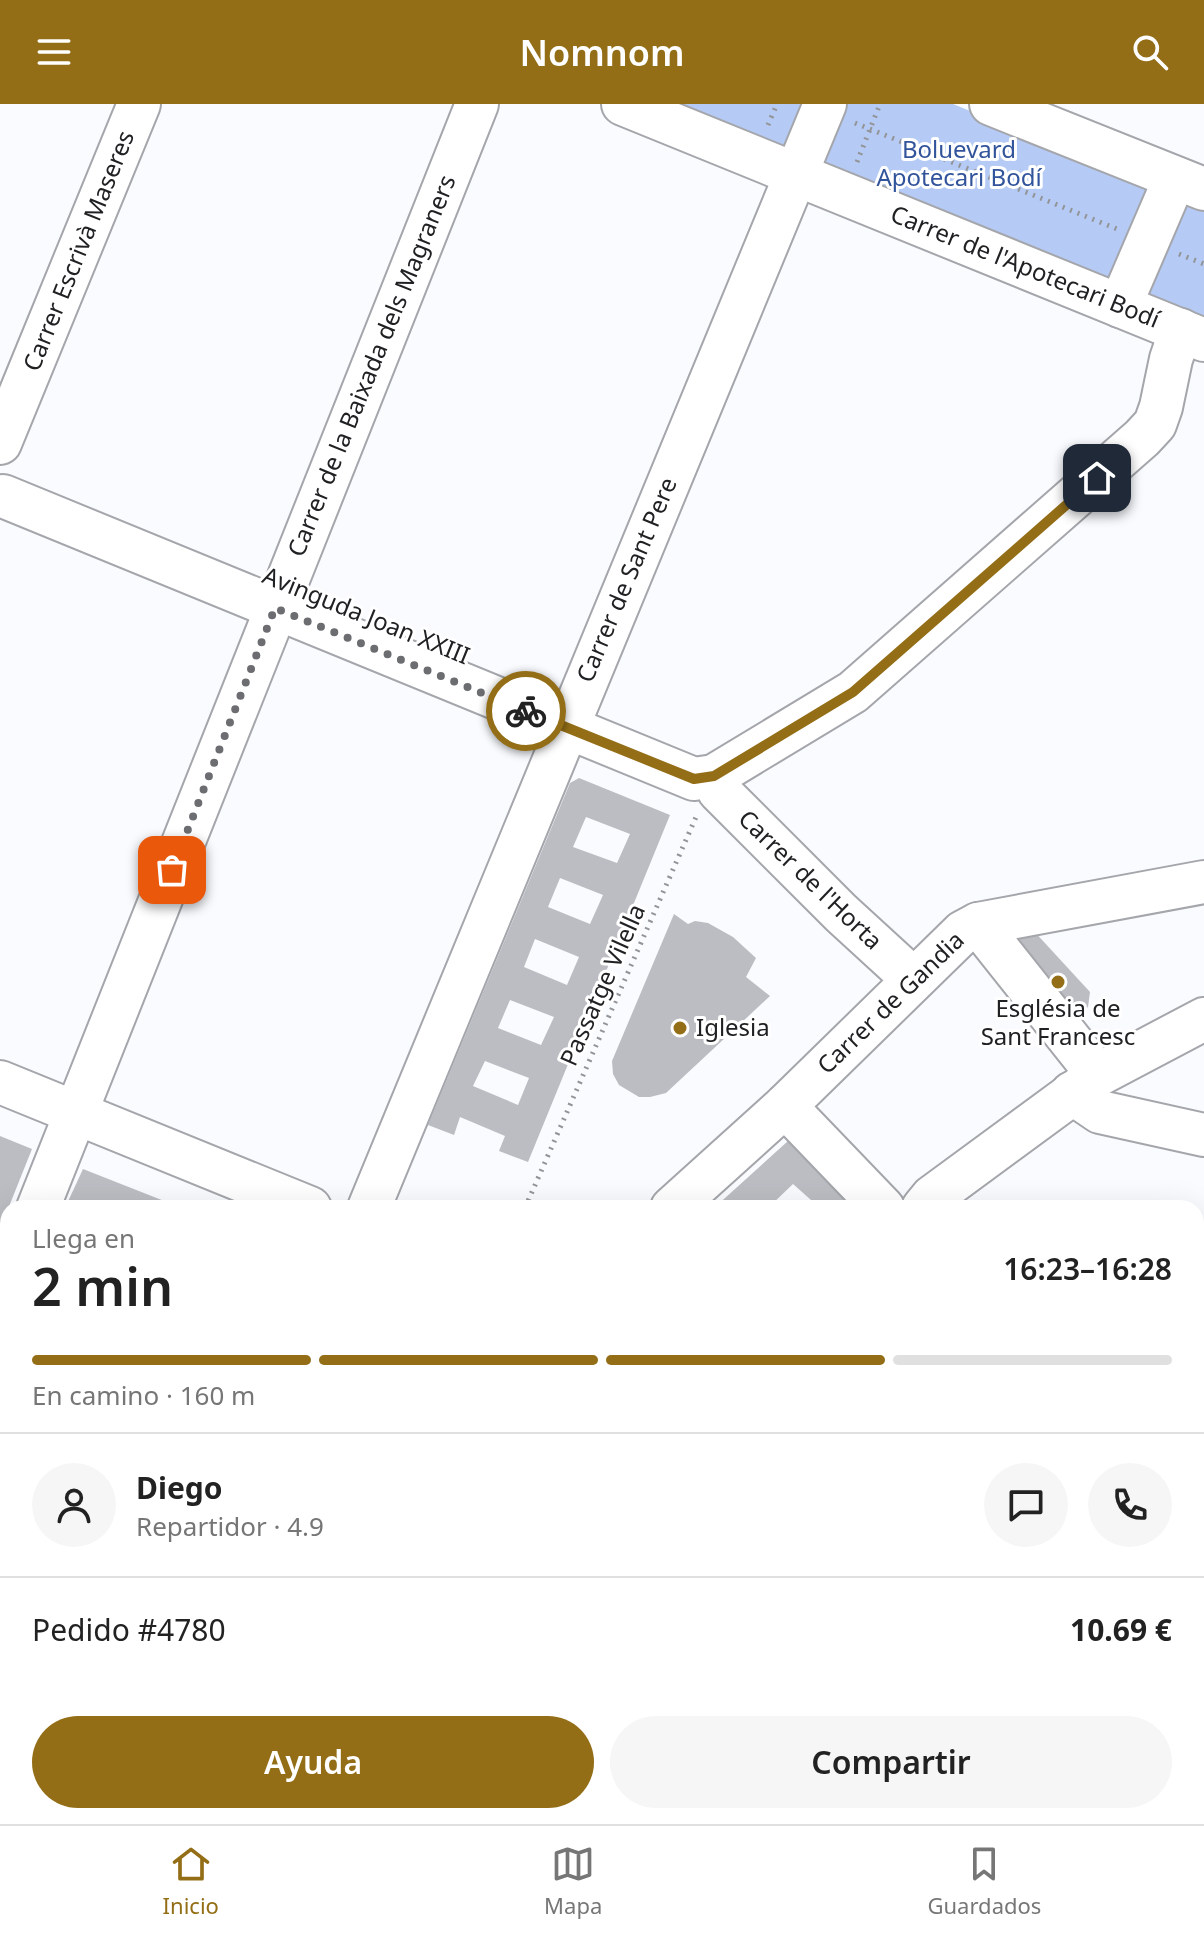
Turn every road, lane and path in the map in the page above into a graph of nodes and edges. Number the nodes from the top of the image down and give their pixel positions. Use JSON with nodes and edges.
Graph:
{"nodes":[{"id":1,"x":139,"y":104,"type":"edge"},
{"id":2,"x":477,"y":104,"type":"edge"},
{"id":3,"x":623,"y":104,"type":"edge"},
{"id":4,"x":880,"y":104,"type":"edge"},
{"id":5,"x":991,"y":104,"type":"edge"},
{"id":6,"x":836,"y":112,"type":"edge"},
{"id":7,"x":870,"y":130,"type":"junction"},
{"id":8,"x":854,"y":168,"type":"dead end"},
{"id":9,"x":795,"y":174,"type":"junction"},
{"id":10,"x":1190,"y":184,"type":"edge"},
{"id":11,"x":1119,"y":230,"type":"dead end"},
{"id":12,"x":1177,"y":253,"type":"dead end"},
{"id":13,"x":1204,"y":264,"type":"edge"},
{"id":14,"x":1120,"y":306,"type":"junction"},
{"id":15,"x":1192,"y":335,"type":"edge"},
{"id":16,"x":2,"y":474,"type":"edge"},
{"id":17,"x":280,"y":595,"type":"junction"},
{"id":18,"x":571,"y":714,"type":"junction"},
{"id":19,"x":714,"y":776,"type":"junction"},
{"id":20,"x":1204,"y":882,"type":"edge"},
{"id":21,"x":978,"y":924,"type":"junction"},
{"id":22,"x":913,"y":979,"type":"junction"},
{"id":23,"x":1204,"y":1019,"type":"edge"},
{"id":24,"x":0,"y":1082,"type":"edge"},
{"id":25,"x":1085,"y":1084,"type":"junction"},
{"id":26,"x":785,"y":1106,"type":"junction"},
{"id":27,"x":75,"y":1114,"type":"junction"},
{"id":28,"x":1204,"y":1135,"type":"edge"},
{"id":29,"x":41,"y":1200,"type":"edge"},
{"id":30,"x":290,"y":1200,"type":"edge"},
{"id":31,"x":372,"y":1200,"type":"edge"},
{"id":32,"x":528,"y":1200,"type":"edge"},
{"id":33,"x":681,"y":1200,"type":"edge"},
{"id":34,"x":875,"y":1200,"type":"edge"},
{"id":35,"x":930,"y":1200,"type":"edge"}],
"edges":[{"from":1,"to":16,"type":"street","name":"Carrer Escrivà Maseres"},
{"from":2,"to":17,"type":"street","name":"Carrer de la Baixada dels Magraners"},
{"from":3,"to":9,"type":"street","name":"Carrer de l'Apotecari Bodí"},
{"from":4,"to":7,"type":"path"},
{"from":5,"to":10,"type":"street"},
{"from":6,"to":7,"type":"path"},
{"from":6,"to":9,"type":"street","name":"Carrer de Sant Pere"},
{"from":7,"to":8,"type":"path"},
{"from":7,"to":11,"type":"path"},
{"from":9,"to":14,"type":"street","name":"Carrer de l'Apotecari Bodí"},
{"from":9,"to":18,"type":"street","name":"Carrer de Sant Pere"},
{"from":10,"to":14,"type":"street"},
{"from":12,"to":13,"type":"path"},
{"from":14,"to":15,"type":"street","name":"Carrer de l'Apotecari Bodí"},
{"from":15,"to":19,"type":"street"},
{"from":16,"to":17,"type":"street","name":"Avinguda Joan XXIII"},
{"from":17,"to":18,"type":"street","name":"Avinguda Joan XXIII"},
{"from":17,"to":27,"type":"street","name":"Carrer de la Baixada dels Magraners"},
{"from":18,"to":19,"type":"street","name":"Avinguda Joan XXIII"},
{"from":18,"to":31,"type":"street","name":"Carrer de Sant Pere"},
{"from":19,"to":22,"type":"street","name":"Carrer de l'Horta"},
{"from":19,"to":32,"type":"path","name":"Passatge Vilella"},
{"from":20,"to":21,"type":"street","name":"Carrer de Gandia"},
{"from":21,"to":22,"type":"street","name":"Carrer de Gandia"},
{"from":21,"to":25,"type":"street"},
{"from":22,"to":26,"type":"street","name":"Carrer de Gandia"},
{"from":23,"to":25,"type":"street"},
{"from":24,"to":27,"type":"street"},
{"from":25,"to":28,"type":"street"},
{"from":25,"to":35,"type":"street"},
{"from":26,"to":33,"type":"street","name":"Carrer de Gandia"},
{"from":26,"to":34,"type":"street"},
{"from":27,"to":29,"type":"street","name":"Carrer de la Baixada dels Magraners"},
{"from":27,"to":30,"type":"street"}]}
